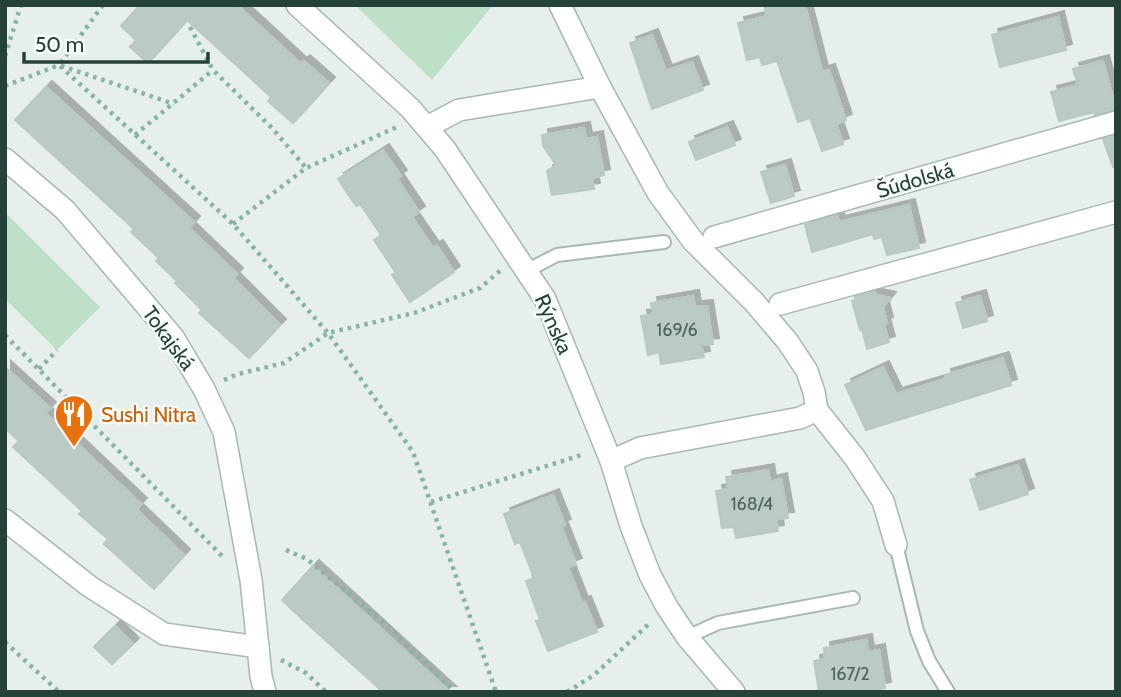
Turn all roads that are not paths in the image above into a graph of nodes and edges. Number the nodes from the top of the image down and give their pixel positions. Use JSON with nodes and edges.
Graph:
{"nodes":[{"id":1,"x":297,"y":5,"type":"edge"},
{"id":2,"x":560,"y":5,"type":"edge"},
{"id":3,"x":600,"y":87,"type":"junction"},
{"id":4,"x":1116,"y":122,"type":"edge"},
{"id":5,"x":427,"y":127,"type":"junction"},
{"id":6,"x":5,"y":159,"type":"edge"},
{"id":7,"x":1116,"y":212,"type":"edge"},
{"id":8,"x":714,"y":237,"type":"dead end"},
{"id":9,"x":664,"y":242,"type":"dead end"},
{"id":10,"x":522,"y":263,"type":"junction"},
{"id":11,"x":779,"y":304,"type":"dead end"},
{"id":12,"x":817,"y":411,"type":"junction"},
{"id":13,"x":608,"y":454,"type":"junction"},
{"id":14,"x":5,"y":520,"type":"edge"},
{"id":15,"x":896,"y":545,"type":"joint"},
{"id":16,"x":853,"y":598,"type":"dead end"},
{"id":17,"x":687,"y":637,"type":"junction"},
{"id":18,"x":258,"y":647,"type":"junction"},
{"id":19,"x":265,"y":692,"type":"edge"},
{"id":20,"x":734,"y":692,"type":"edge"},
{"id":21,"x":948,"y":692,"type":"edge"}],
"edges":[{"from":1,"to":5,"type":"street","name":"Rýnska"},
{"from":2,"to":3,"type":"street"},
{"from":3,"to":5,"type":"street"},
{"from":3,"to":12,"type":"street"},
{"from":4,"to":8,"type":"street","name":"Šúdolská"},
{"from":5,"to":10,"type":"street","name":"Rýnska"},
{"from":6,"to":18,"type":"street","name":"Tokajská"},
{"from":7,"to":11,"type":"street"},
{"from":9,"to":10,"type":"lane"},
{"from":10,"to":13,"type":"street","name":"Rýnska"},
{"from":12,"to":13,"type":"street"},
{"from":12,"to":15,"type":"street"},
{"from":13,"to":17,"type":"street","name":"Rýnska"},
{"from":14,"to":18,"type":"street"},
{"from":15,"to":21,"type":"lane"},
{"from":16,"to":17,"type":"lane"},
{"from":17,"to":20,"type":"street","name":"Rýnska"},
{"from":18,"to":19,"type":"street","name":"Tokajská"}]}
